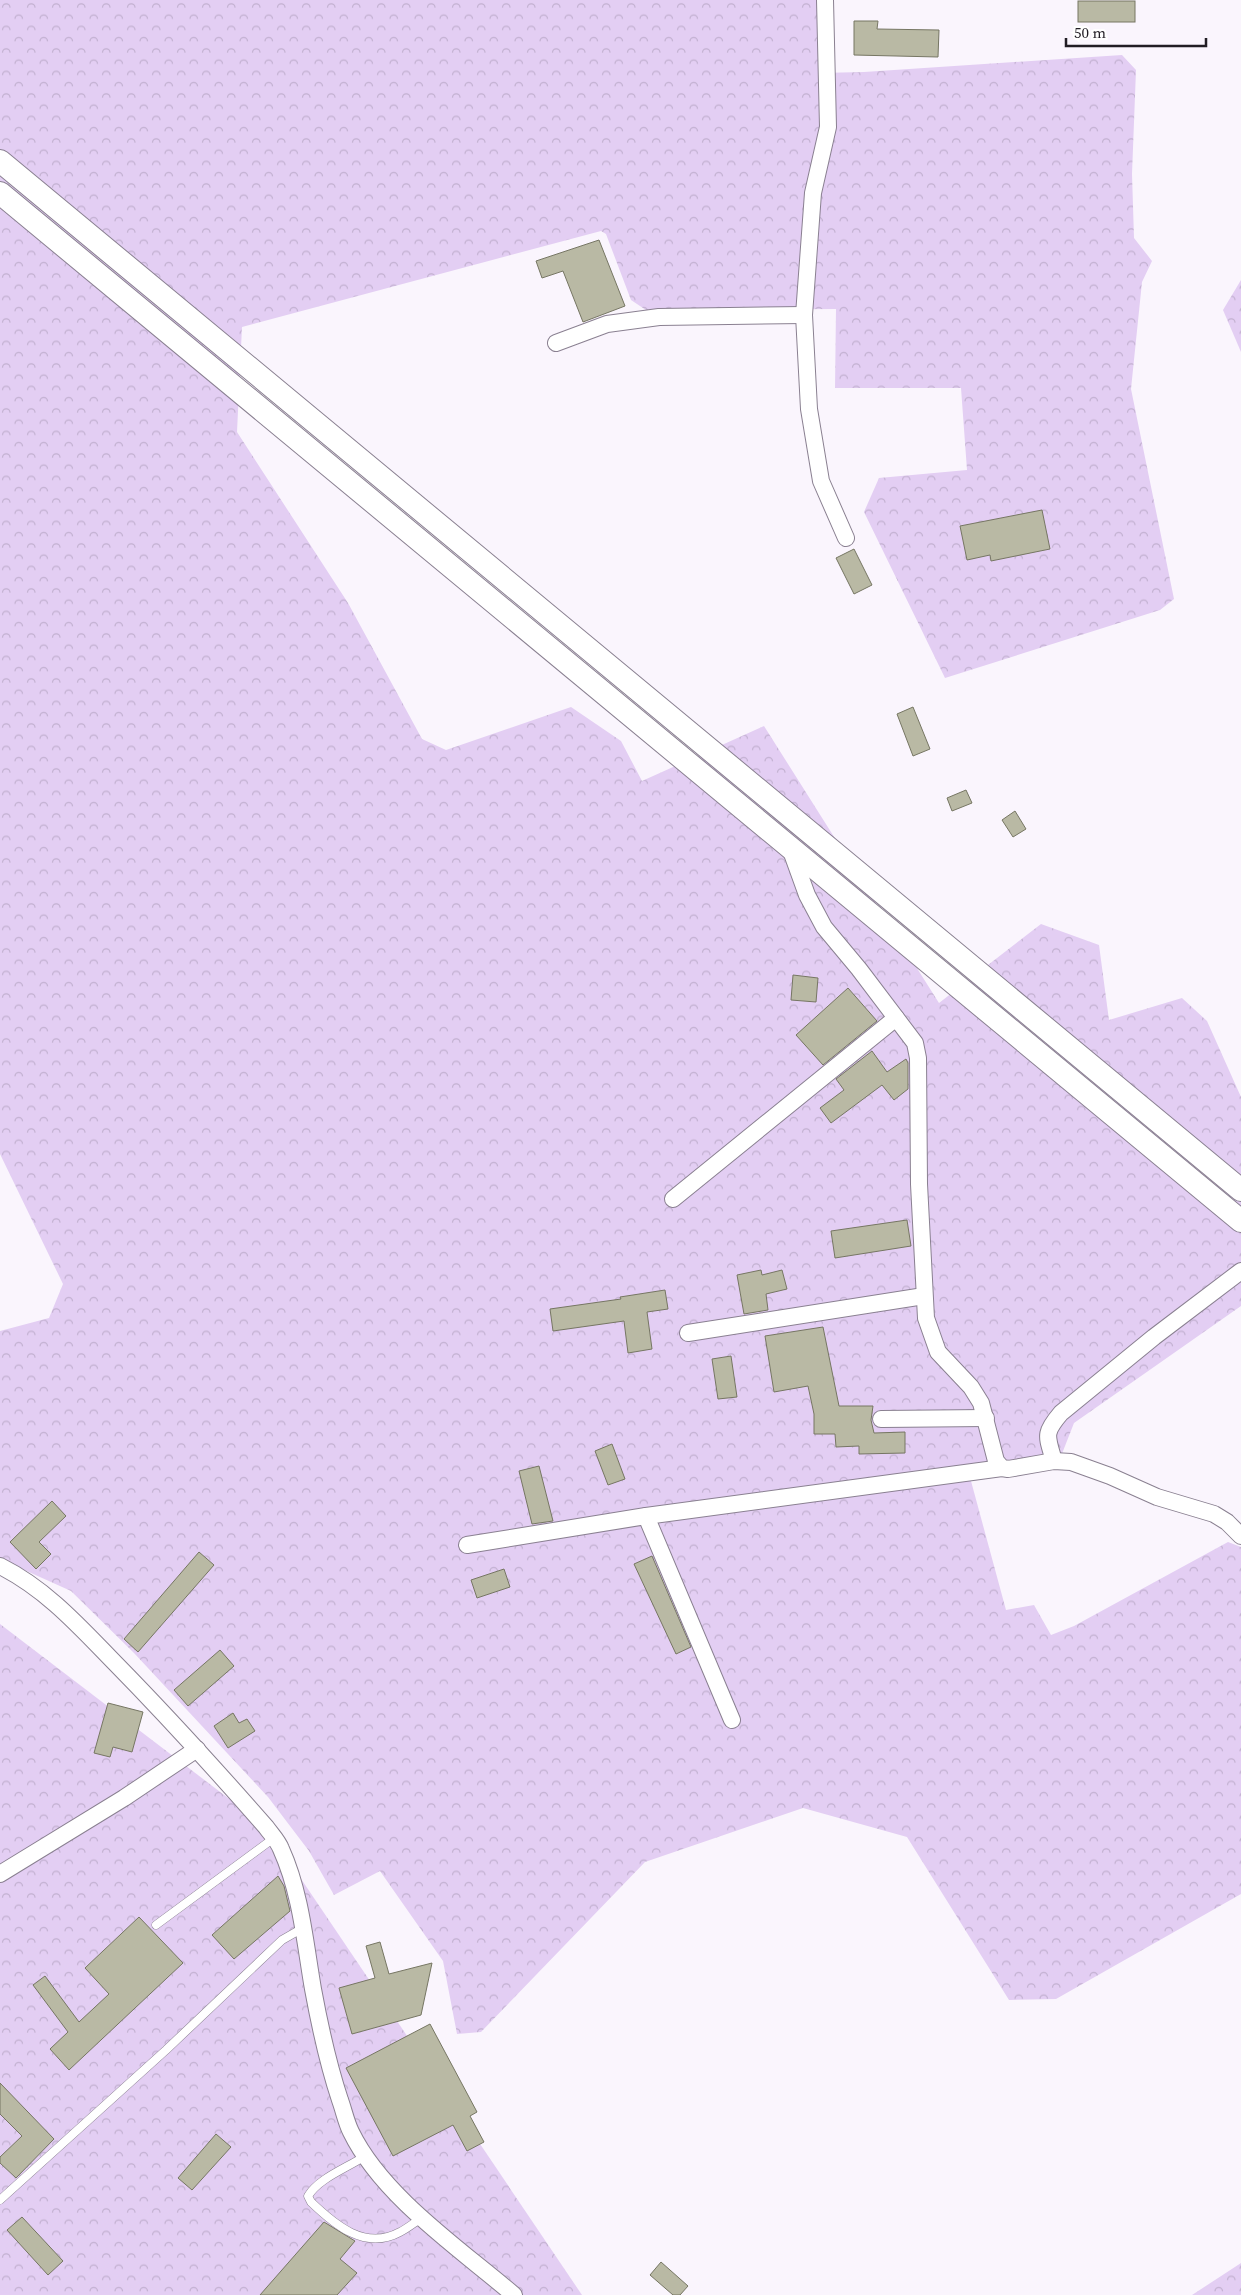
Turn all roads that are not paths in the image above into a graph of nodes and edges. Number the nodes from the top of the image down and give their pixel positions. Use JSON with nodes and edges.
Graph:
{"nodes":[{"id":1,"x":825,"y":0,"type":"edge"},
{"id":2,"x":0,"y":161,"type":"edge"},
{"id":3,"x":0,"y":193,"type":"edge"},
{"id":4,"x":804,"y":314,"type":"junction"},
{"id":5,"x":556,"y":343,"type":"dead end"},
{"id":6,"x":846,"y":538,"type":"dead end"},
{"id":7,"x":790,"y":848,"type":"junction"},
{"id":8,"x":896,"y":1018,"type":"junction"},
{"id":9,"x":1241,"y":1190,"type":"edge"},
{"id":10,"x":673,"y":1199,"type":"dead end"},
{"id":11,"x":1241,"y":1221,"type":"edge"},
{"id":12,"x":1241,"y":1271,"type":"edge"},
{"id":13,"x":924,"y":1296,"type":"junction"},
{"id":14,"x":688,"y":1333,"type":"dead end"},
{"id":15,"x":986,"y":1418,"type":"junction"},
{"id":16,"x":881,"y":1419,"type":"dead end"},
{"id":17,"x":1054,"y":1461,"type":"junction"},
{"id":18,"x":1002,"y":1468,"type":"junction"},
{"id":19,"x":646,"y":1516,"type":"junction"},
{"id":20,"x":1241,"y":1536,"type":"edge"},
{"id":21,"x":466,"y":1545,"type":"dead end"},
{"id":22,"x":0,"y":1566,"type":"edge"},
{"id":23,"x":732,"y":1720,"type":"dead end"},
{"id":24,"x":197,"y":1749,"type":"junction"},
{"id":25,"x":274,"y":1838,"type":"junction"},
{"id":26,"x":0,"y":1874,"type":"edge"},
{"id":27,"x":156,"y":1925,"type":"dead end"},
{"id":28,"x":304,"y":1928,"type":"junction"},
{"id":29,"x":364,"y":2156,"type":"junction"},
{"id":30,"x":0,"y":2200,"type":"edge"},
{"id":31,"x":423,"y":2217,"type":"junction"},
{"id":32,"x":514,"y":2295,"type":"edge"}],
"edges":[{"from":1,"to":4,"type":"street"},
{"from":2,"to":9,"type":"main road"},
{"from":3,"to":7,"type":"main road"},
{"from":4,"to":5,"type":"street"},
{"from":4,"to":6,"type":"street"},
{"from":7,"to":8,"type":"street"},
{"from":7,"to":11,"type":"main road"},
{"from":8,"to":10,"type":"street"},
{"from":8,"to":13,"type":"street"},
{"from":12,"to":17,"type":"street"},
{"from":13,"to":14,"type":"street"},
{"from":13,"to":15,"type":"street"},
{"from":15,"to":16,"type":"street"},
{"from":15,"to":18,"type":"street"},
{"from":17,"to":18,"type":"street"},
{"from":17,"to":20,"type":"street"},
{"from":18,"to":19,"type":"street"},
{"from":19,"to":21,"type":"street"},
{"from":19,"to":23,"type":"street"},
{"from":22,"to":24,"type":"street"},
{"from":24,"to":25,"type":"street"},
{"from":24,"to":26,"type":"street"},
{"from":25,"to":27,"type":"lane"},
{"from":25,"to":28,"type":"street"},
{"from":28,"to":29,"type":"street"},
{"from":28,"to":30,"type":"lane"},
{"from":29,"to":31,"type":"street"},
{"from":29,"to":31,"type":"lane"},
{"from":31,"to":32,"type":"street"}]}
